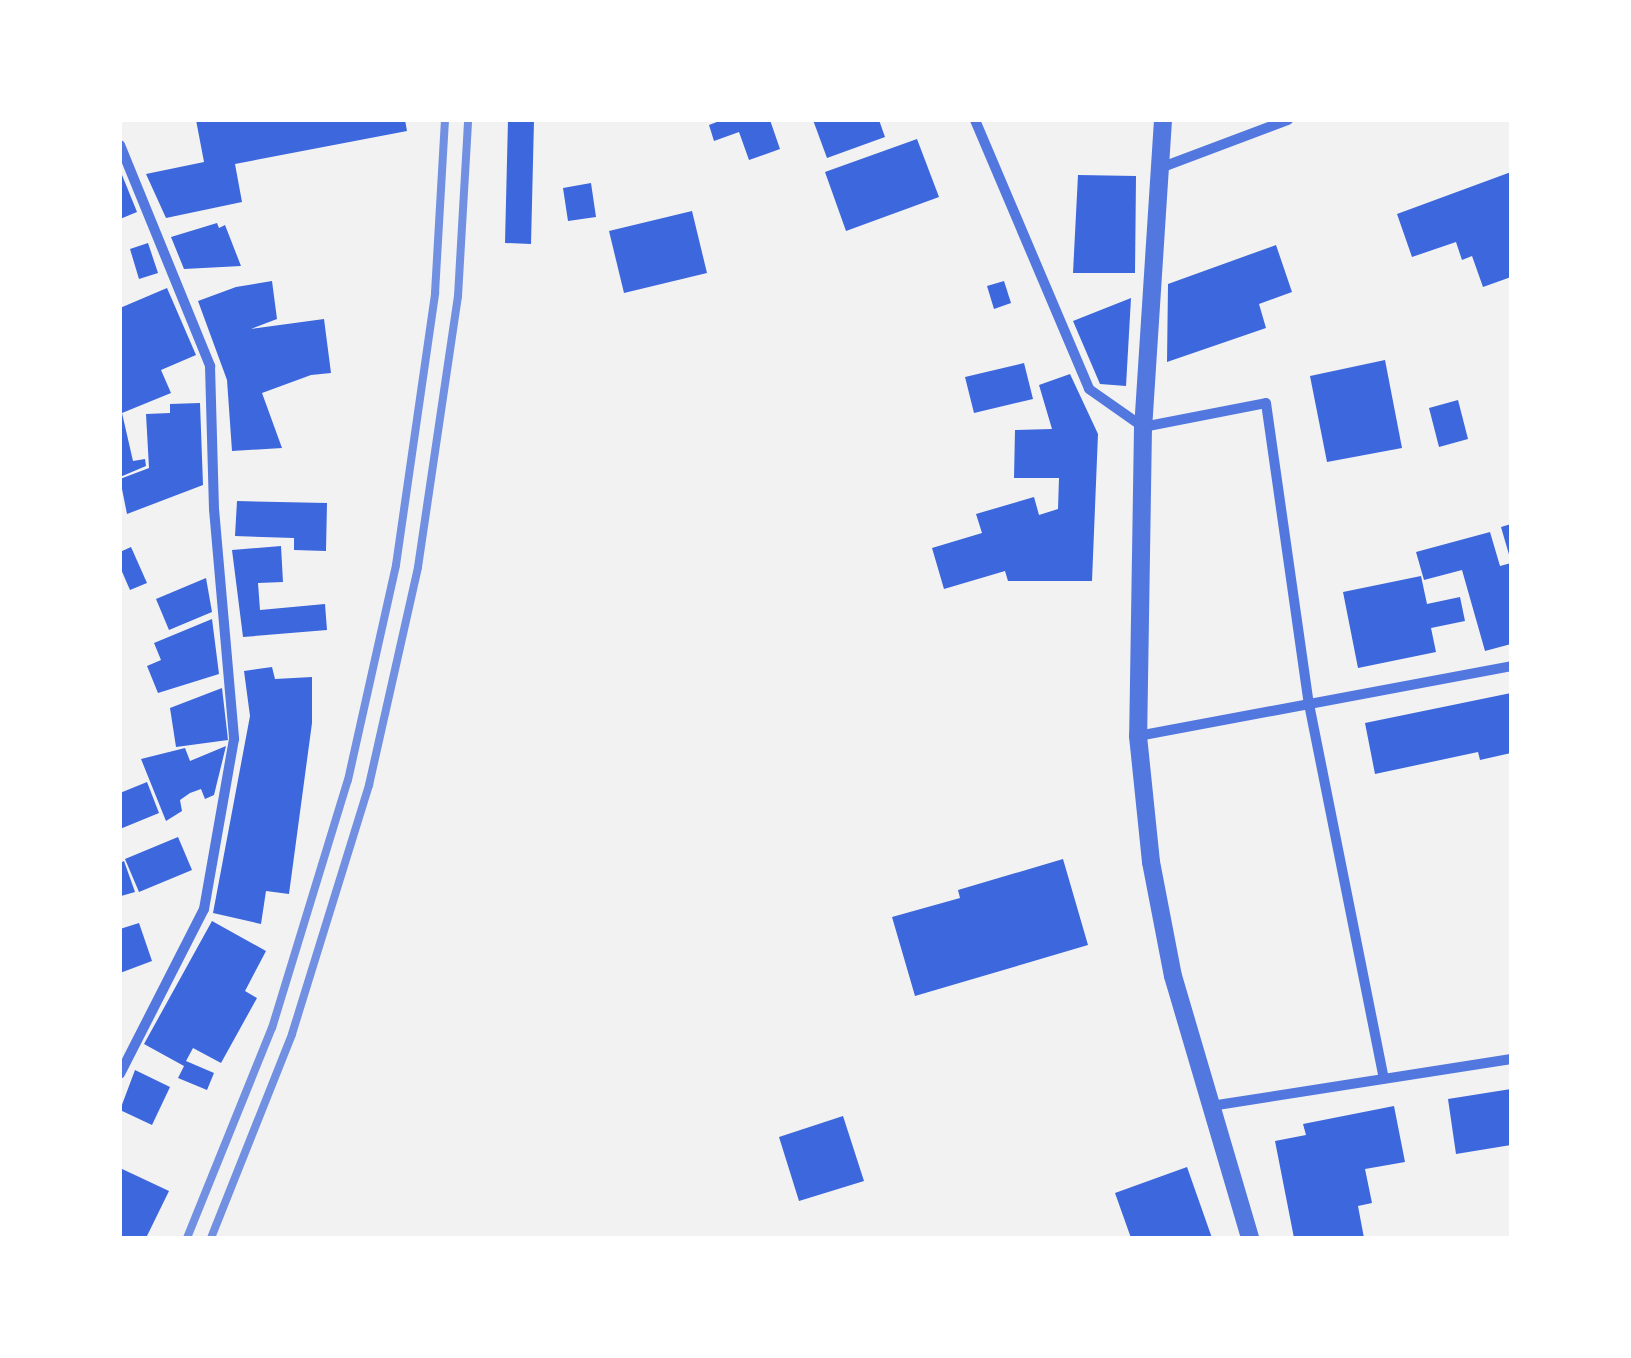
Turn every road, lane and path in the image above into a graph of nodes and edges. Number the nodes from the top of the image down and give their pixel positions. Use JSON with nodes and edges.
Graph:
{"nodes":[{"id":1,"x":976,"y":120,"type":"edge"},
{"id":2,"x":1163,"y":120,"type":"edge"},
{"id":3,"x":1288,"y":120,"type":"edge"},
{"id":4,"x":120,"y":145,"type":"edge"},
{"id":5,"x":1160,"y":168,"type":"junction"},
{"id":6,"x":1143,"y":427,"type":"junction"},
{"id":7,"x":1511,"y":666,"type":"edge"},
{"id":8,"x":1309,"y":704,"type":"junction"},
{"id":9,"x":1138,"y":736,"type":"junction"},
{"id":10,"x":1511,"y":1059,"type":"edge"},
{"id":11,"x":120,"y":1074,"type":"edge"},
{"id":12,"x":1384,"y":1078,"type":"junction"},
{"id":13,"x":1208,"y":1106,"type":"junction"},
{"id":14,"x":1250,"y":1238,"type":"edge"}],
"edges":[{"from":1,"to":6,"type":"street"},
{"from":2,"to":5,"type":"street"},
{"from":3,"to":5,"type":"street"},
{"from":4,"to":11,"type":"street"},
{"from":5,"to":6,"type":"street"},
{"from":6,"to":8,"type":"street"},
{"from":6,"to":9,"type":"street"},
{"from":7,"to":8,"type":"street"},
{"from":8,"to":9,"type":"street"},
{"from":8,"to":12,"type":"street"},
{"from":9,"to":13,"type":"street"},
{"from":10,"to":12,"type":"street"},
{"from":12,"to":13,"type":"street"},
{"from":13,"to":14,"type":"street"}]}
